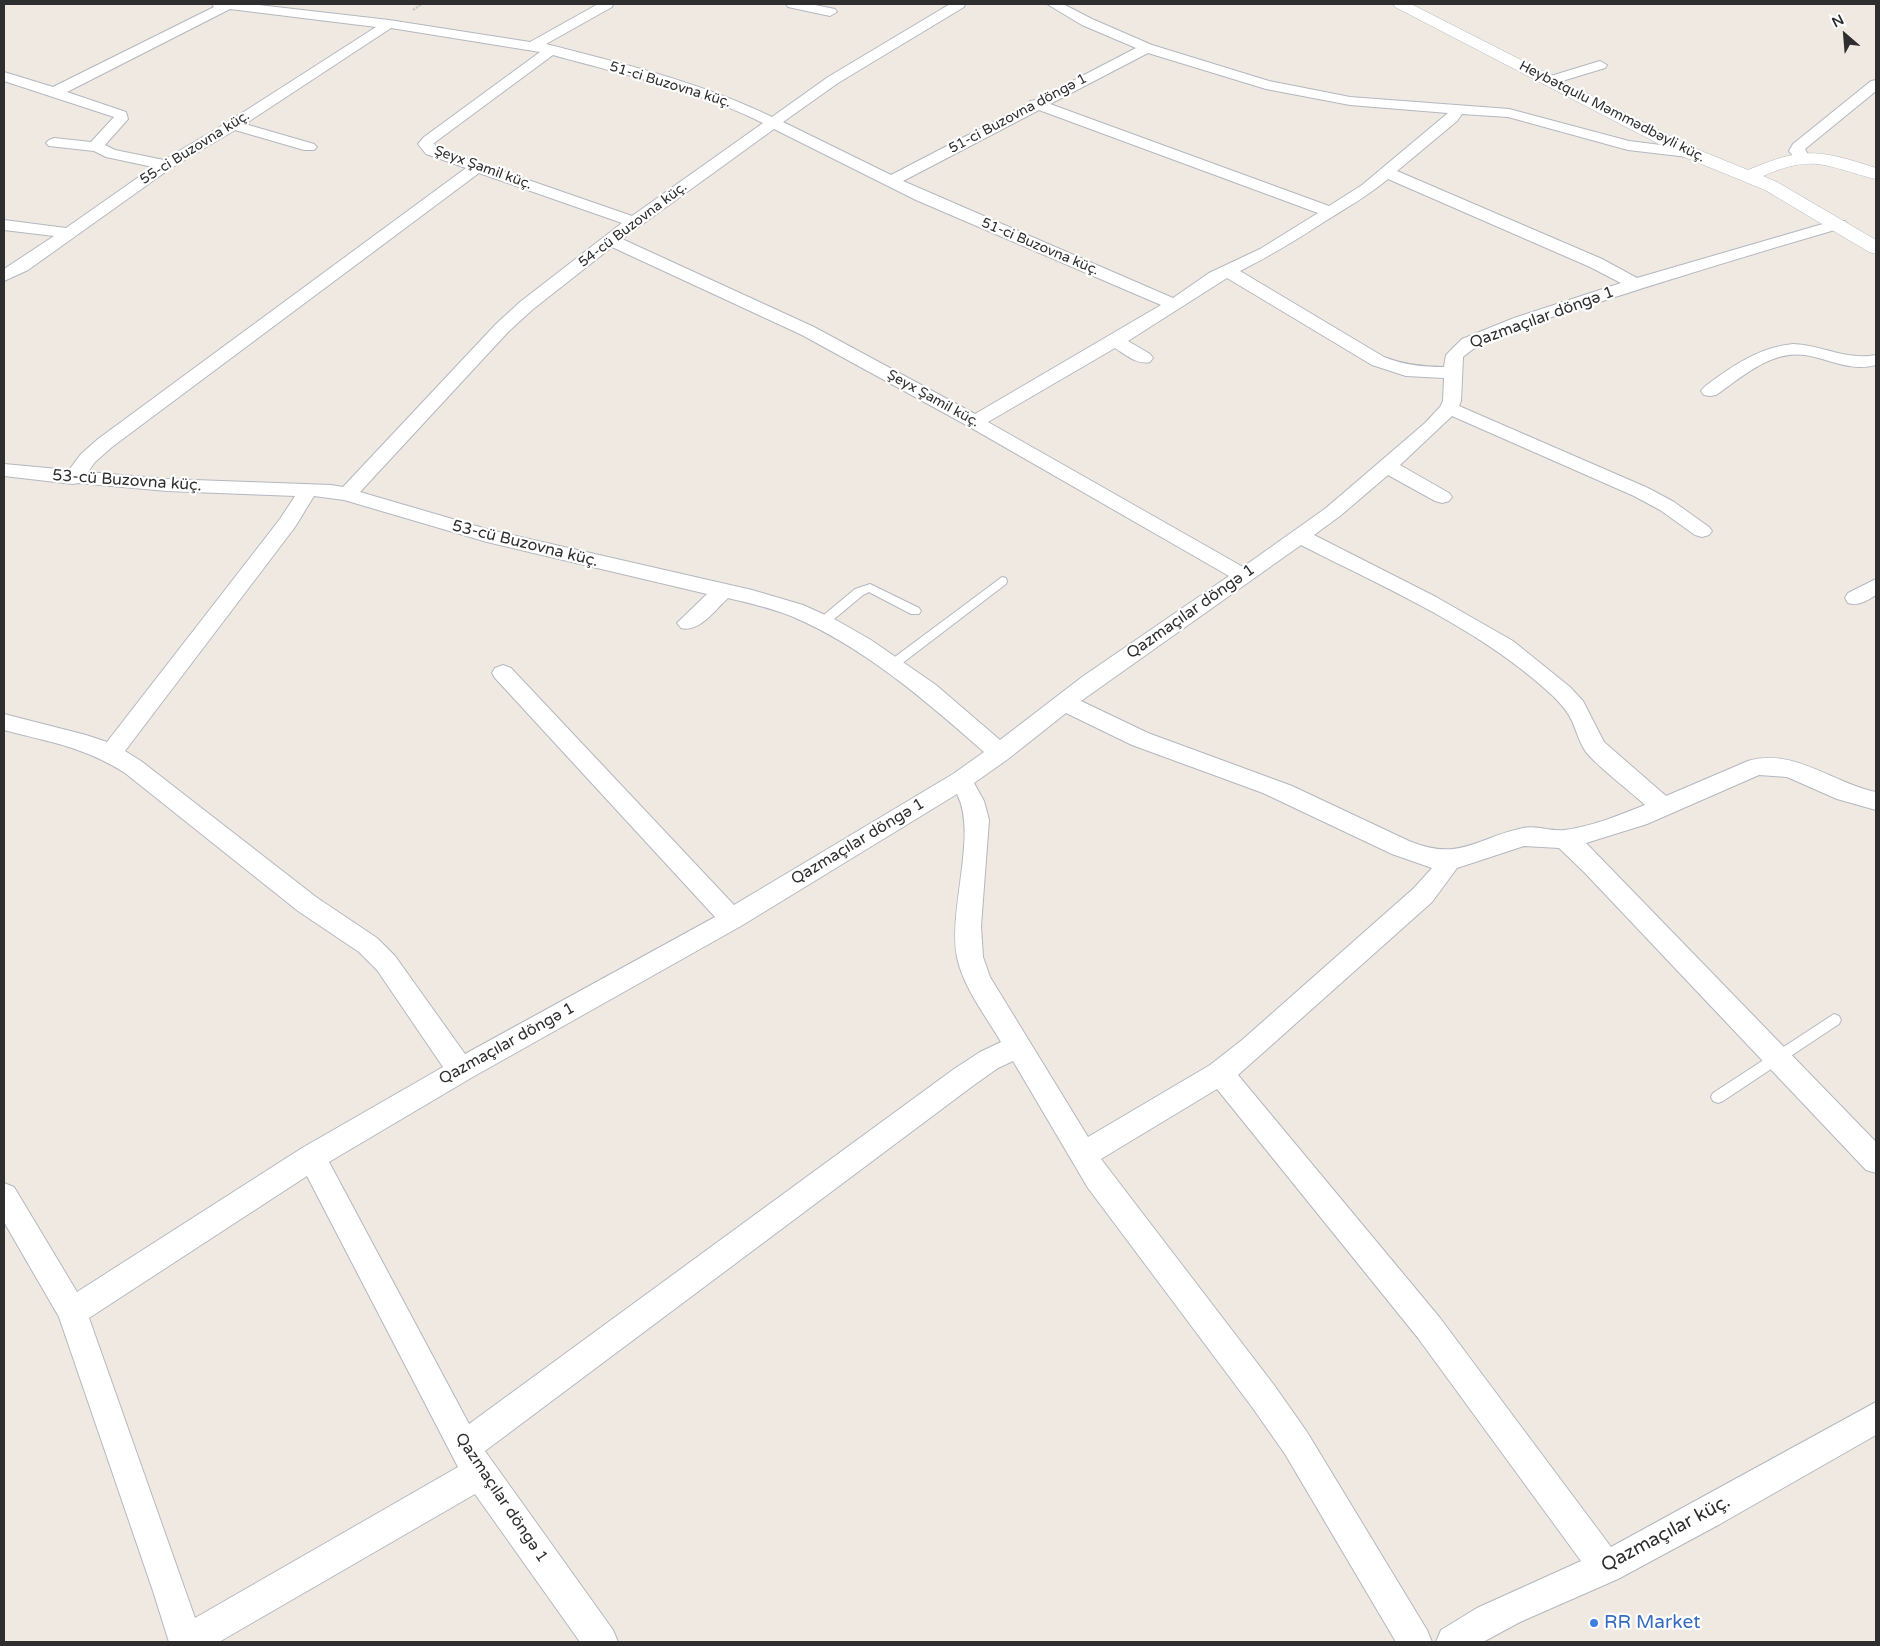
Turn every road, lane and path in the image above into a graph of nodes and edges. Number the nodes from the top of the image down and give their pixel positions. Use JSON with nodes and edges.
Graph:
{"nodes":[{"id":1,"x":223,"y":4,"type":"edge"},
{"id":2,"x":607,"y":4,"type":"edge"},
{"id":3,"x":793,"y":4,"type":"edge"},
{"id":4,"x":959,"y":4,"type":"edge"},
{"id":5,"x":1054,"y":4,"type":"edge"},
{"id":6,"x":1400,"y":4,"type":"edge"},
{"id":7,"x":830,"y":12,"type":"dead end"},
{"id":8,"x":389,"y":24,"type":"junction"},
{"id":9,"x":533,"y":46,"type":"junction"},
{"id":10,"x":1147,"y":48,"type":"junction"},
{"id":11,"x":551,"y":50,"type":"junction"},
{"id":12,"x":1600,"y":65,"type":"dead end"},
{"id":13,"x":4,"y":76,"type":"edge"},
{"id":14,"x":1549,"y":81,"type":"junction"},
{"id":15,"x":1876,"y":84,"type":"edge"},
{"id":16,"x":56,"y":92,"type":"junction"},
{"id":17,"x":1035,"y":104,"type":"junction"},
{"id":18,"x":1458,"y":109,"type":"junction"},
{"id":19,"x":774,"y":123,"type":"junction"},
{"id":20,"x":233,"y":125,"type":"junction"},
{"id":21,"x":54,"y":143,"type":"dead end"},
{"id":22,"x":97,"y":147,"type":"junction"},
{"id":23,"x":309,"y":147,"type":"dead end"},
{"id":24,"x":1688,"y":152,"type":"junction"},
{"id":25,"x":1802,"y":158,"type":"junction"},
{"id":26,"x":166,"y":165,"type":"junction"},
{"id":27,"x":477,"y":167,"type":"junction"},
{"id":28,"x":1388,"y":173,"type":"junction"},
{"id":29,"x":1876,"y":174,"type":"edge"},
{"id":30,"x":1749,"y":176,"type":"junction"},
{"id":31,"x":890,"y":182,"type":"junction"},
{"id":32,"x":1331,"y":212,"type":"junction"},
{"id":33,"x":634,"y":222,"type":"junction"},
{"id":34,"x":1838,"y":224,"type":"junction"},
{"id":35,"x":4,"y":225,"type":"edge"},
{"id":36,"x":67,"y":234,"type":"junction"},
{"id":37,"x":612,"y":240,"type":"junction"},
{"id":38,"x":1876,"y":248,"type":"edge"},
{"id":39,"x":1227,"y":270,"type":"junction"},
{"id":40,"x":4,"y":276,"type":"edge"},
{"id":41,"x":1635,"y":284,"type":"junction"},
{"id":42,"x":1173,"y":304,"type":"junction"},
{"id":43,"x":1116,"y":341,"type":"junction"},
{"id":44,"x":1144,"y":358,"type":"dead end"},
{"id":45,"x":1876,"y":360,"type":"edge"},
{"id":46,"x":1454,"y":372,"type":"junction"},
{"id":47,"x":1710,"y":391,"type":"dead end"},
{"id":48,"x":1448,"y":410,"type":"junction"},
{"id":49,"x":975,"y":422,"type":"junction"},
{"id":50,"x":1387,"y":466,"type":"junction"},
{"id":51,"x":4,"y":470,"type":"edge"},
{"id":52,"x":73,"y":478,"type":"junction"},
{"id":53,"x":308,"y":491,"type":"junction"},
{"id":54,"x":347,"y":494,"type":"junction"},
{"id":55,"x":1442,"y":497,"type":"dead end"},
{"id":56,"x":1702,"y":531,"type":"dead end"},
{"id":57,"x":1299,"y":536,"type":"junction"},
{"id":58,"x":1244,"y":576,"type":"junction"},
{"id":59,"x":1002,"y":581,"type":"dead end"},
{"id":60,"x":1876,"y":586,"type":"edge"},
{"id":61,"x":723,"y":591,"type":"junction"},
{"id":62,"x":1855,"y":598,"type":"dead end"},
{"id":63,"x":915,"y":611,"type":"dead end"},
{"id":64,"x":823,"y":622,"type":"junction"},
{"id":65,"x":688,"y":623,"type":"dead end"},
{"id":66,"x":892,"y":665,"type":"junction"},
{"id":67,"x":503,"y":673,"type":"dead end"},
{"id":68,"x":1065,"y":702,"type":"junction"},
{"id":69,"x":4,"y":722,"type":"edge"},
{"id":70,"x":111,"y":753,"type":"junction"},
{"id":71,"x":1000,"y":753,"type":"junction"},
{"id":72,"x":961,"y":780,"type":"junction"},
{"id":73,"x":1876,"y":801,"type":"edge"},
{"id":74,"x":1663,"y":807,"type":"junction"},
{"id":75,"x":1563,"y":839,"type":"junction"},
{"id":76,"x":1450,"y":860,"type":"junction"},
{"id":77,"x":732,"y":919,"type":"junction"},
{"id":78,"x":1834,"y":1020,"type":"dead end"},
{"id":79,"x":1018,"y":1046,"type":"junction"},
{"id":80,"x":1777,"y":1058,"type":"junction"},
{"id":81,"x":460,"y":1070,"type":"junction"},
{"id":82,"x":1220,"y":1073,"type":"junction"},
{"id":83,"x":1718,"y":1097,"type":"dead end"},
{"id":84,"x":1083,"y":1155,"type":"junction"},
{"id":85,"x":312,"y":1157,"type":"junction"},
{"id":86,"x":1876,"y":1161,"type":"edge"},
{"id":87,"x":4,"y":1196,"type":"edge"},
{"id":88,"x":72,"y":1312,"type":"junction"},
{"id":89,"x":1876,"y":1418,"type":"edge"},
{"id":90,"x":472,"y":1460,"type":"junction"},
{"id":91,"x":1605,"y":1567,"type":"junction"},
{"id":92,"x":186,"y":1642,"type":"edge"},
{"id":93,"x":601,"y":1642,"type":"edge"},
{"id":94,"x":1414,"y":1642,"type":"edge"},
{"id":95,"x":1452,"y":1642,"type":"edge"}],
"edges":[{"from":1,"to":8,"type":"street","name":"51-ci Buzovna küç."},
{"from":1,"to":16,"type":"street"},
{"from":2,"to":9,"type":"street"},
{"from":3,"to":7,"type":"street"},
{"from":4,"to":19,"type":"street","name":"54-cü Buzovna küç."},
{"from":5,"to":10,"type":"street"},
{"from":6,"to":14,"type":"street","name":"Heybətqulu Məmmədbəyli küç."},
{"from":8,"to":9,"type":"street","name":"51-ci Buzovna küç."},
{"from":8,"to":20,"type":"street","name":"55-ci Buzovna küç."},
{"from":9,"to":11,"type":"street","name":"51-ci Buzovna küç."},
{"from":10,"to":17,"type":"street","name":"51-ci Buzovna döngə 1"},
{"from":10,"to":18,"type":"street"},
{"from":11,"to":19,"type":"street","name":"51-ci Buzovna küç."},
{"from":11,"to":27,"type":"street","name":"Şeyx Şamil küç."},
{"from":12,"to":14,"type":"street"},
{"from":13,"to":16,"type":"street"},
{"from":14,"to":24,"type":"street","name":"Heybətqulu Məmmədbəyli küç."},
{"from":15,"to":25,"type":"street"},
{"from":16,"to":22,"type":"street"},
{"from":17,"to":31,"type":"street","name":"51-ci Buzovna döngə 1"},
{"from":17,"to":32,"type":"street"},
{"from":18,"to":24,"type":"street"},
{"from":18,"to":28,"type":"street"},
{"from":19,"to":31,"type":"street","name":"51-ci Buzovna küç."},
{"from":19,"to":33,"type":"street","name":"54-cü Buzovna küç."},
{"from":20,"to":23,"type":"street"},
{"from":20,"to":26,"type":"street","name":"55-ci Buzovna küç."},
{"from":21,"to":22,"type":"street"},
{"from":22,"to":26,"type":"street"},
{"from":24,"to":30,"type":"street","name":"Heybətqulu Məmmədbəyli küç."},
{"from":25,"to":29,"type":"street"},
{"from":25,"to":30,"type":"street"},
{"from":26,"to":36,"type":"street","name":"55-ci Buzovna küç."},
{"from":27,"to":33,"type":"street","name":"Şeyx Şamil küç."},
{"from":27,"to":52,"type":"street"},
{"from":28,"to":32,"type":"street"},
{"from":28,"to":41,"type":"street"},
{"from":30,"to":34,"type":"street","name":"Heybətqulu Məmmədbəyli küç."},
{"from":31,"to":42,"type":"street","name":"51-ci Buzovna küç."},
{"from":32,"to":39,"type":"street"},
{"from":33,"to":37,"type":"street","name":"54-cü Buzovna küç."},
{"from":34,"to":38,"type":"street","name":"Heybətqulu Məmmədbəyli küç."},
{"from":34,"to":41,"type":"street","name":"Qazmaçılar döngə 1"},
{"from":35,"to":36,"type":"street"},
{"from":36,"to":40,"type":"street","name":"55-ci Buzovna küç."},
{"from":37,"to":49,"type":"street","name":"Şeyx Şamil küç."},
{"from":37,"to":54,"type":"street","name":"54-cü Buzovna küç."},
{"from":39,"to":42,"type":"street"},
{"from":39,"to":46,"type":"street"},
{"from":41,"to":46,"type":"street","name":"Qazmaçılar döngə 1"},
{"from":42,"to":43,"type":"street"},
{"from":43,"to":44,"type":"street"},
{"from":43,"to":49,"type":"street"},
{"from":45,"to":47,"type":"street"},
{"from":46,"to":48,"type":"street","name":"Qazmaçılar döngə 1"},
{"from":48,"to":50,"type":"street","name":"Qazmaçılar döngə 1"},
{"from":48,"to":56,"type":"street"},
{"from":49,"to":58,"type":"street","name":"Şeyx Şamil küç."},
{"from":50,"to":55,"type":"street"},
{"from":50,"to":57,"type":"street","name":"Qazmaçılar döngə 1"},
{"from":51,"to":52,"type":"street","name":"53-cü Buzovna küç."},
{"from":52,"to":53,"type":"street","name":"53-cü Buzovna küç."},
{"from":53,"to":54,"type":"street","name":"53-cü Buzovna küç."},
{"from":53,"to":70,"type":"street"},
{"from":54,"to":61,"type":"street","name":"53-cü Buzovna küç."},
{"from":57,"to":58,"type":"street","name":"Qazmaçılar döngə 1"},
{"from":57,"to":74,"type":"street"},
{"from":58,"to":68,"type":"street","name":"Qazmaçılar döngə 1"},
{"from":59,"to":66,"type":"lane"},
{"from":60,"to":62,"type":"street"},
{"from":61,"to":64,"type":"street","name":"53-cü Buzovna küç."},
{"from":61,"to":65,"type":"street"},
{"from":63,"to":64,"type":"lane"},
{"from":64,"to":66,"type":"street","name":"53-cü Buzovna küç."},
{"from":66,"to":71,"type":"street","name":"53-cü Buzovna küç."},
{"from":67,"to":77,"type":"street"},
{"from":68,"to":71,"type":"street","name":"Qazmaçılar döngə 1"},
{"from":68,"to":76,"type":"street"},
{"from":69,"to":70,"type":"street"},
{"from":70,"to":81,"type":"street"},
{"from":71,"to":72,"type":"street","name":"Qazmaçılar döngə 1"},
{"from":72,"to":77,"type":"street","name":"Qazmaçılar döngə 1"},
{"from":72,"to":79,"type":"street"},
{"from":73,"to":74,"type":"street"},
{"from":74,"to":75,"type":"street"},
{"from":75,"to":76,"type":"street"},
{"from":75,"to":80,"type":"street"},
{"from":76,"to":82,"type":"street"},
{"from":77,"to":81,"type":"street","name":"Qazmaçılar döngə 1"},
{"from":78,"to":80,"type":"lane"},
{"from":79,"to":84,"type":"street"},
{"from":79,"to":90,"type":"street"},
{"from":80,"to":83,"type":"lane"},
{"from":80,"to":86,"type":"street"},
{"from":81,"to":85,"type":"street","name":"Qazmaçılar döngə 1"},
{"from":82,"to":84,"type":"street"},
{"from":82,"to":91,"type":"street"},
{"from":84,"to":94,"type":"street"},
{"from":85,"to":88,"type":"street"},
{"from":85,"to":90,"type":"street","name":"Qazmaçılar döngə 1"},
{"from":87,"to":88,"type":"street"},
{"from":88,"to":92,"type":"street"},
{"from":89,"to":91,"type":"street","name":"Qazmaçılar küç."},
{"from":90,"to":92,"type":"street"},
{"from":90,"to":93,"type":"street","name":"Qazmaçılar döngə 1"},
{"from":91,"to":95,"type":"street","name":"Qazmaçılar küç."}]}
